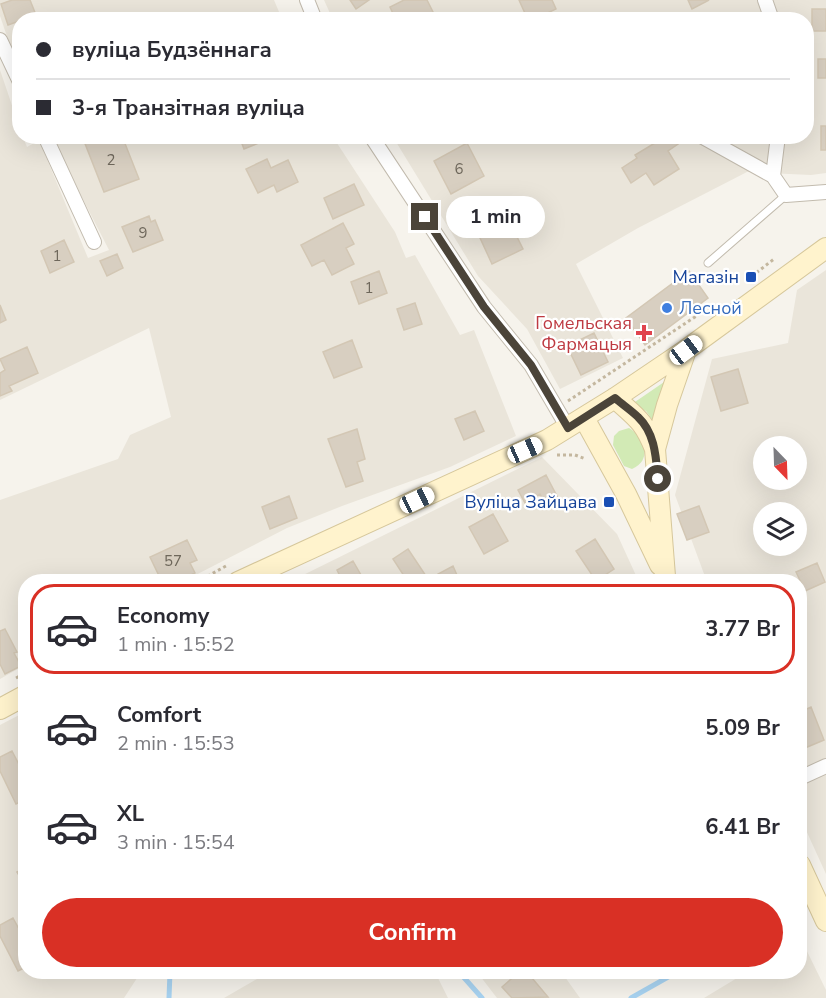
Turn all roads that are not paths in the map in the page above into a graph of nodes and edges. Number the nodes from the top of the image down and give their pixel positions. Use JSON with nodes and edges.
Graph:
{"nodes":[{"id":1,"x":0,"y":40,"type":"edge"},
{"id":2,"x":12,"y":65,"type":"edge"},
{"id":3,"x":49,"y":144,"type":"edge"},
{"id":4,"x":376,"y":144,"type":"edge"},
{"id":5,"x":715,"y":144,"type":"edge"},
{"id":6,"x":777,"y":144,"type":"edge"},
{"id":7,"x":773,"y":176,"type":"junction"},
{"id":8,"x":826,"y":192,"type":"edge"},
{"id":9,"x":786,"y":195,"type":"junction"},
{"id":10,"x":94,"y":242,"type":"dead end"},
{"id":11,"x":826,"y":248,"type":"edge"},
{"id":12,"x":708,"y":263,"type":"dead end"},
{"id":13,"x":686,"y":350,"type":"junction"},
{"id":14,"x":615,"y":398,"type":"junction"},
{"id":15,"x":576,"y":423,"type":"junction"},
{"id":16,"x":656,"y":448,"type":"junction"},
{"id":17,"x":255,"y":574,"type":"edge"},
{"id":18,"x":664,"y":574,"type":"edge"},
{"id":19,"x":666,"y":574,"type":"edge"},
{"id":20,"x":18,"y":699,"type":"edge"},
{"id":21,"x":0,"y":709,"type":"edge"},
{"id":22,"x":826,"y":766,"type":"edge"},
{"id":23,"x":807,"y":775,"type":"edge"},
{"id":24,"x":807,"y":880,"type":"edge"},
{"id":25,"x":826,"y":921,"type":"edge"}],
"edges":[{"from":1,"to":2,"type":"street"},
{"from":3,"to":10,"type":"street"},
{"from":4,"to":15,"type":"street"},
{"from":5,"to":7,"type":"street"},
{"from":6,"to":7,"type":"street"},
{"from":7,"to":9,"type":"street"},
{"from":8,"to":9,"type":"street"},
{"from":9,"to":12,"type":"lane"},
{"from":11,"to":13,"type":"street"},
{"from":13,"to":14,"type":"street"},
{"from":13,"to":16,"type":"street"},
{"from":14,"to":15,"type":"street"},
{"from":14,"to":16,"type":"street"},
{"from":15,"to":17,"type":"street"},
{"from":15,"to":18,"type":"street"},
{"from":16,"to":19,"type":"street"},
{"from":20,"to":21,"type":"street"},
{"from":22,"to":23,"type":"street"},
{"from":24,"to":25,"type":"street"}]}
